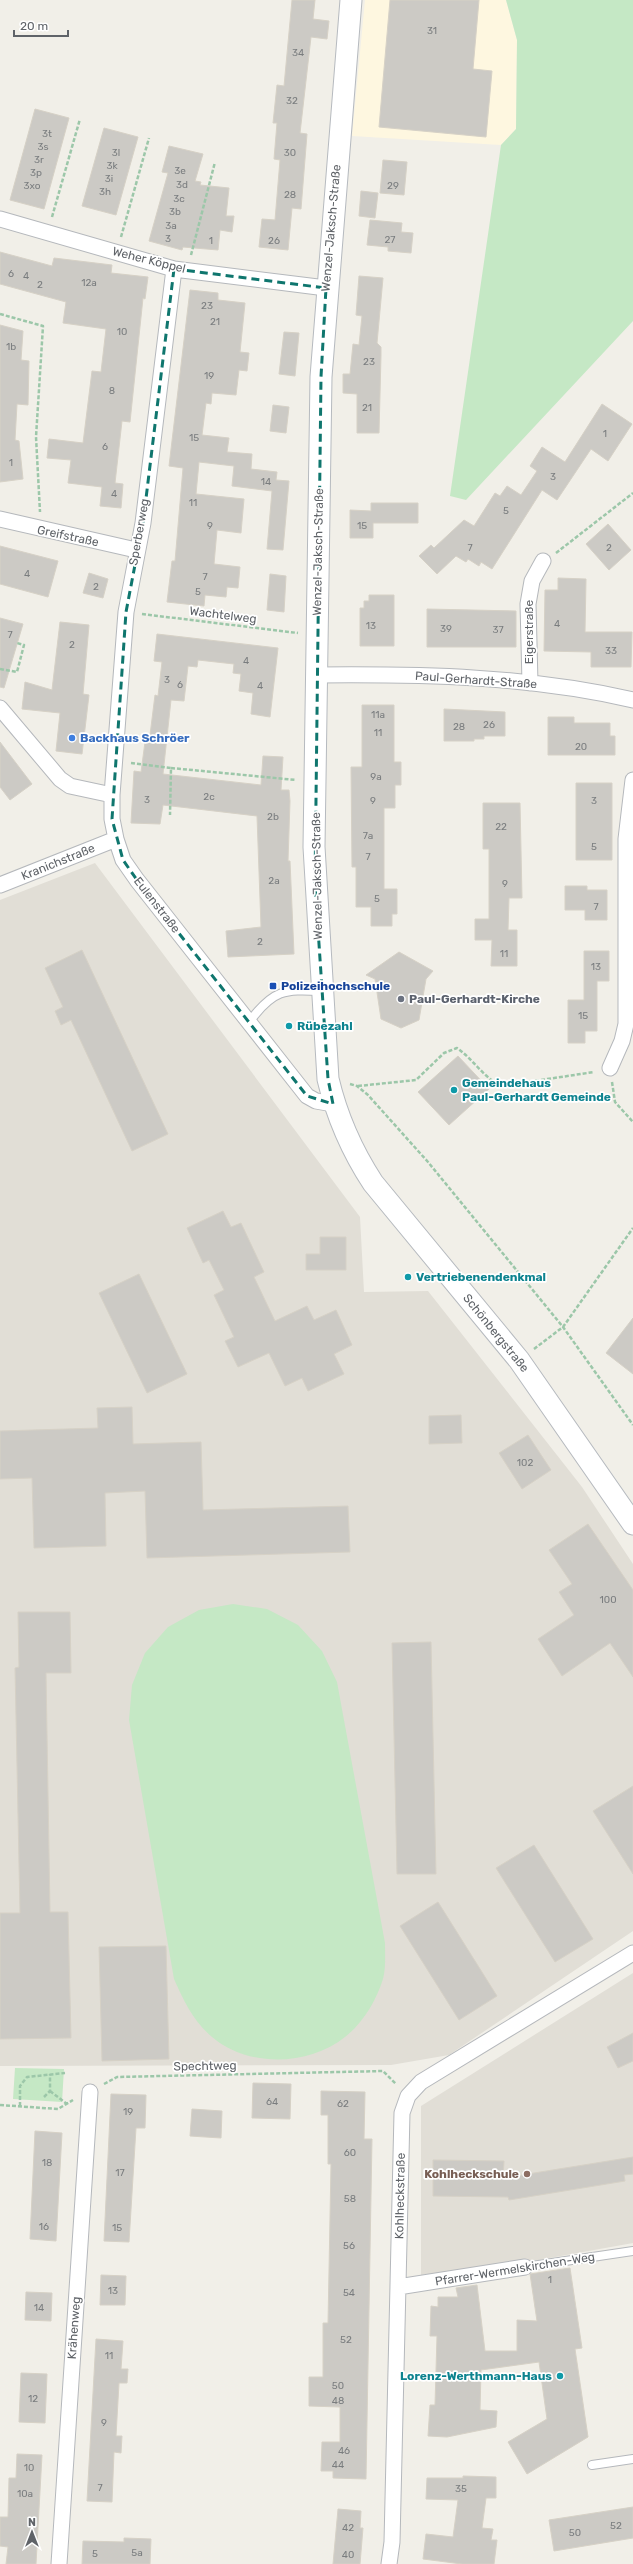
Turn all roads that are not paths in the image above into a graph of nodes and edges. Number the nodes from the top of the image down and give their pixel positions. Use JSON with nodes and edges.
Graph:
{"nodes":[{"id":1,"x":351,"y":0,"type":"edge"},
{"id":2,"x":0,"y":219,"type":"edge"},
{"id":3,"x":180,"y":270,"type":"junction"},
{"id":4,"x":326,"y":288,"type":"junction"},
{"id":5,"x":0,"y":519,"type":"edge"},
{"id":6,"x":136,"y":550,"type":"junction"},
{"id":7,"x":543,"y":561,"type":"dead end"},
{"id":8,"x":317,"y":675,"type":"junction"},
{"id":9,"x":530,"y":683,"type":"junction"},
{"id":10,"x":633,"y":700,"type":"edge"},
{"id":11,"x":0,"y":708,"type":"edge"},
{"id":12,"x":633,"y":780,"type":"edge"},
{"id":13,"x":112,"y":795,"type":"junction"},
{"id":14,"x":116,"y":839,"type":"junction"},
{"id":15,"x":0,"y":885,"type":"edge"},
{"id":16,"x":321,"y":990,"type":"junction"},
{"id":17,"x":250,"y":1021,"type":"junction"},
{"id":18,"x":610,"y":1068,"type":"road end"},
{"id":19,"x":334,"y":1104,"type":"junction"},
{"id":20,"x":633,"y":1524,"type":"edge"},
{"id":21,"x":633,"y":1953,"type":"edge"},
{"id":22,"x":90,"y":2092,"type":"road end"},
{"id":23,"x":633,"y":2251,"type":"edge"},
{"id":24,"x":525,"y":2267,"type":"joint"},
{"id":25,"x":398,"y":2287,"type":"junction"},
{"id":26,"x":633,"y":2459,"type":"edge"},
{"id":27,"x":592,"y":2465,"type":"dead end"},
{"id":28,"x":59,"y":2564,"type":"edge"},
{"id":29,"x":389,"y":2564,"type":"edge"}],
"edges":[{"from":1,"to":4,"type":"street","name":"Wenzel-Jaksch-Straße"},
{"from":2,"to":3,"type":"street","name":"Weher Köppel"},
{"from":3,"to":4,"type":"street","name":"Weher Köppel"},
{"from":3,"to":6,"type":"street","name":"Sperberweg"},
{"from":4,"to":8,"type":"street","name":"Wenzel-Jaksch-Straße"},
{"from":5,"to":6,"type":"street","name":"Greifstraße"},
{"from":6,"to":13,"type":"street","name":"Sperberweg"},
{"from":7,"to":9,"type":"street","name":"Eigerstraße"},
{"from":8,"to":9,"type":"street","name":"Paul-Gerhardt-Straße"},
{"from":8,"to":16,"type":"street","name":"Wenzel-Jaksch-Straße"},
{"from":9,"to":10,"type":"street","name":"Paul-Gerhardt-Straße"},
{"from":11,"to":13,"type":"street"},
{"from":12,"to":18,"type":"street"},
{"from":13,"to":14,"type":"street","name":"Eulenstraße"},
{"from":14,"to":15,"type":"street","name":"Kranichstraße"},
{"from":14,"to":17,"type":"street","name":"Eulenstraße"},
{"from":16,"to":17,"type":"lane"},
{"from":16,"to":19,"type":"street","name":"Wenzel-Jaksch-Straße"},
{"from":17,"to":19,"type":"street","name":"Eulenstraße"},
{"from":19,"to":20,"type":"street","name":"Schönbergstraße"},
{"from":21,"to":25,"type":"street","name":"Kohlheckstraße"},
{"from":22,"to":28,"type":"street","name":"Krähenweg"},
{"from":23,"to":24,"type":"lane","name":"Pfarrer-Wermelskirchen-Weg"},
{"from":24,"to":25,"type":"street","name":"Pfarrer-Wermelskirchen-Weg"},
{"from":25,"to":29,"type":"street","name":"Kohlheckstraße"},
{"from":26,"to":27,"type":"lane"}]}
